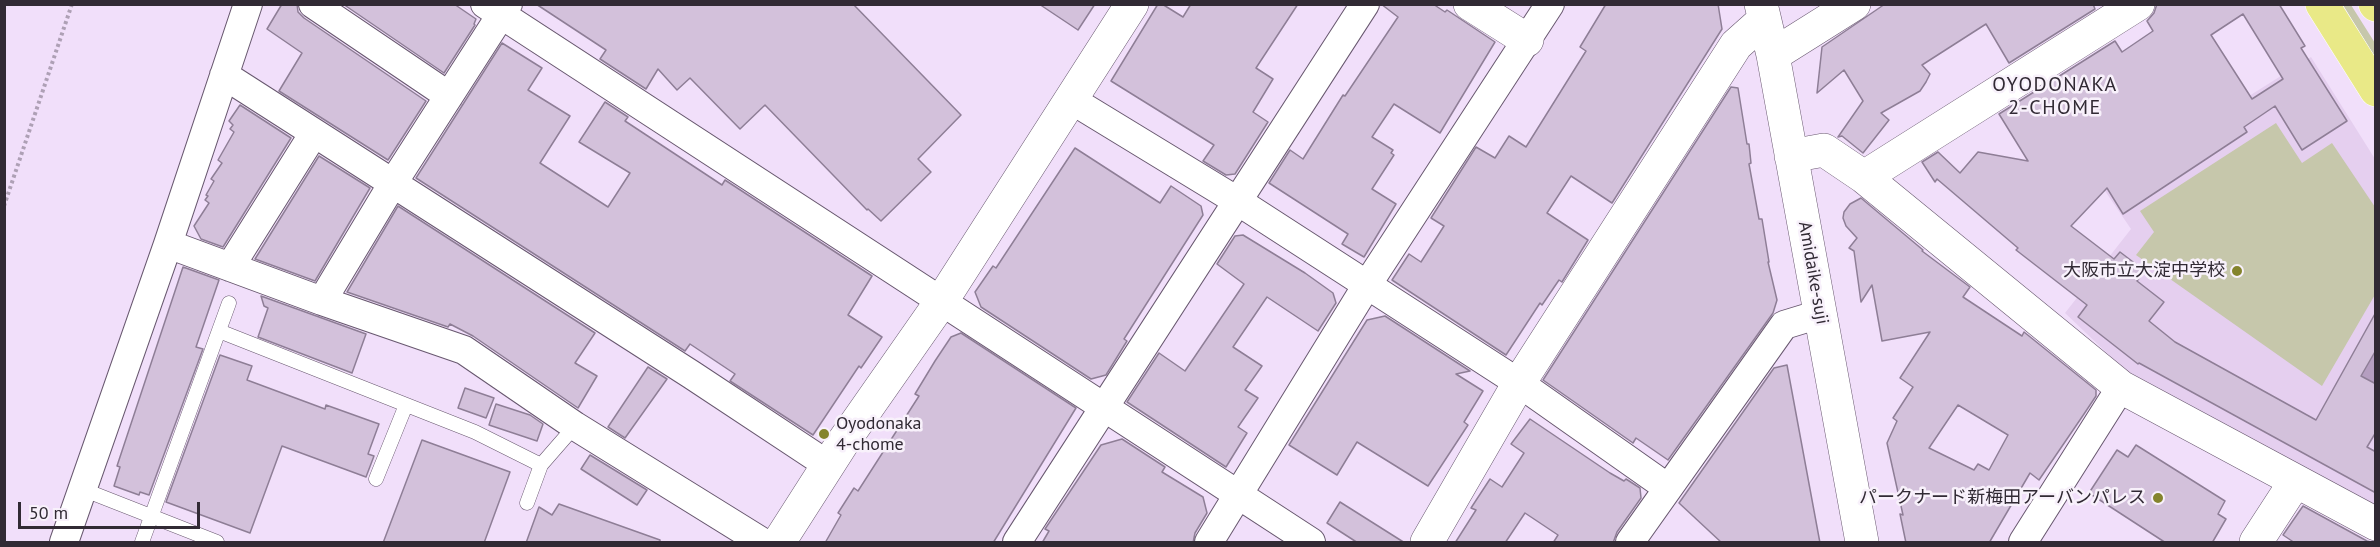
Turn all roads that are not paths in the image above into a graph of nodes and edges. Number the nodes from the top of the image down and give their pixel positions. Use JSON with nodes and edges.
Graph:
{"nodes":[{"id":1,"x":248,"y":4,"type":"edge"},
{"id":2,"x":314,"y":4,"type":"edge"},
{"id":3,"x":1132,"y":4,"type":"edge"},
{"id":4,"x":1365,"y":4,"type":"edge"},
{"id":5,"x":1470,"y":4,"type":"edge"},
{"id":6,"x":1550,"y":4,"type":"edge"},
{"id":7,"x":1854,"y":4,"type":"edge"},
{"id":8,"x":2138,"y":4,"type":"edge"},
{"id":9,"x":2322,"y":4,"type":"edge"},
{"id":10,"x":498,"y":8,"type":"edge"},
{"id":11,"x":1763,"y":12,"type":"edge"},
{"id":12,"x":1527,"y":40,"type":"junction"},
{"id":13,"x":1773,"y":55,"type":"junction"},
{"id":14,"x":224,"y":75,"type":"junction"},
{"id":15,"x":2376,"y":90,"type":"edge"},
{"id":16,"x":449,"y":96,"type":"junction"},
{"id":17,"x":1071,"y":99,"type":"junction"},
{"id":18,"x":314,"y":133,"type":"junction"},
{"id":19,"x":1791,"y":156,"type":"junction"},
{"id":20,"x":1864,"y":177,"type":"junction"},
{"id":21,"x":393,"y":183,"type":"junction"},
{"id":22,"x":1239,"y":202,"type":"junction"},
{"id":23,"x":168,"y":244,"type":"junction"},
{"id":24,"x":230,"y":267,"type":"junction"},
{"id":25,"x":1367,"y":285,"type":"junction"},
{"id":26,"x":322,"y":301,"type":"junction"},
{"id":27,"x":941,"y":302,"type":"junction"},
{"id":28,"x":229,"y":303,"type":"dead end"},
{"id":29,"x":1820,"y":314,"type":"junction"},
{"id":30,"x":219,"y":331,"type":"junction"},
{"id":31,"x":1519,"y":383,"type":"junction"},
{"id":32,"x":2121,"y":387,"type":"junction"},
{"id":33,"x":406,"y":405,"type":"junction"},
{"id":34,"x":1103,"y":407,"type":"junction"},
{"id":35,"x":575,"y":426,"type":"junction"},
{"id":36,"x":542,"y":465,"type":"junction"},
{"id":37,"x":828,"y":465,"type":"junction"},
{"id":38,"x":376,"y":479,"type":"dead end"},
{"id":39,"x":2295,"y":482,"type":"junction"},
{"id":40,"x":1668,"y":488,"type":"junction"},
{"id":41,"x":82,"y":489,"type":"junction"},
{"id":42,"x":1238,"y":497,"type":"junction"},
{"id":43,"x":527,"y":503,"type":"dead end"},
{"id":44,"x":151,"y":516,"type":"junction"},
{"id":45,"x":2376,"y":524,"type":"edge"},
{"id":46,"x":64,"y":543,"type":"edge"},
{"id":47,"x":142,"y":543,"type":"edge"},
{"id":48,"x":217,"y":543,"type":"edge"},
{"id":49,"x":762,"y":543,"type":"edge"},
{"id":50,"x":779,"y":543,"type":"edge"},
{"id":51,"x":1017,"y":543,"type":"edge"},
{"id":52,"x":1209,"y":543,"type":"edge"},
{"id":53,"x":1311,"y":543,"type":"edge"},
{"id":54,"x":1427,"y":543,"type":"edge"},
{"id":55,"x":1630,"y":543,"type":"edge"},
{"id":56,"x":1862,"y":543,"type":"edge"},
{"id":57,"x":2023,"y":543,"type":"edge"},
{"id":58,"x":2256,"y":543,"type":"edge"}],
"edges":[{"from":1,"to":14,"type":"street"},
{"from":2,"to":16,"type":"street"},
{"from":3,"to":17,"type":"street"},
{"from":4,"to":22,"type":"street"},
{"from":5,"to":12,"type":"street"},
{"from":6,"to":12,"type":"street"},
{"from":7,"to":13,"type":"street"},
{"from":8,"to":20,"type":"street"},
{"from":9,"to":15,"type":"main road"},
{"from":10,"to":16,"type":"street"},
{"from":10,"to":27,"type":"street"},
{"from":11,"to":13,"type":"street","name":"Amidaike-suji"},
{"from":11,"to":31,"type":"street"},
{"from":12,"to":25,"type":"street"},
{"from":13,"to":19,"type":"street","name":"Amidaike-suji"},
{"from":14,"to":18,"type":"street"},
{"from":14,"to":23,"type":"street"},
{"from":16,"to":21,"type":"street"},
{"from":17,"to":22,"type":"street"},
{"from":17,"to":27,"type":"street"},
{"from":18,"to":21,"type":"street"},
{"from":18,"to":24,"type":"street"},
{"from":19,"to":20,"type":"street"},
{"from":19,"to":29,"type":"street","name":"Amidaike-suji"},
{"from":20,"to":32,"type":"street"},
{"from":21,"to":26,"type":"street"},
{"from":21,"to":37,"type":"street"},
{"from":22,"to":25,"type":"street"},
{"from":22,"to":34,"type":"street"},
{"from":23,"to":24,"type":"street"},
{"from":23,"to":41,"type":"street"},
{"from":24,"to":26,"type":"street"},
{"from":25,"to":31,"type":"street"},
{"from":25,"to":42,"type":"street"},
{"from":26,"to":35,"type":"street"},
{"from":27,"to":34,"type":"street"},
{"from":27,"to":37,"type":"street"},
{"from":28,"to":30,"type":"lane"},
{"from":29,"to":40,"type":"street"},
{"from":29,"to":56,"type":"street","name":"Amidaike-suji"},
{"from":30,"to":33,"type":"lane"},
{"from":30,"to":44,"type":"lane"},
{"from":31,"to":40,"type":"street"},
{"from":31,"to":54,"type":"street"},
{"from":32,"to":39,"type":"street"},
{"from":32,"to":57,"type":"street"},
{"from":33,"to":36,"type":"lane"},
{"from":33,"to":38,"type":"lane"},
{"from":34,"to":42,"type":"street"},
{"from":34,"to":51,"type":"street"},
{"from":35,"to":36,"type":"lane"},
{"from":35,"to":49,"type":"street"},
{"from":36,"to":43,"type":"lane"},
{"from":37,"to":50,"type":"street"},
{"from":39,"to":45,"type":"street"},
{"from":39,"to":58,"type":"street"},
{"from":40,"to":55,"type":"street"},
{"from":41,"to":44,"type":"lane"},
{"from":41,"to":46,"type":"street"},
{"from":42,"to":52,"type":"street"},
{"from":42,"to":53,"type":"street"},
{"from":44,"to":47,"type":"lane"},
{"from":44,"to":48,"type":"lane"}]}
